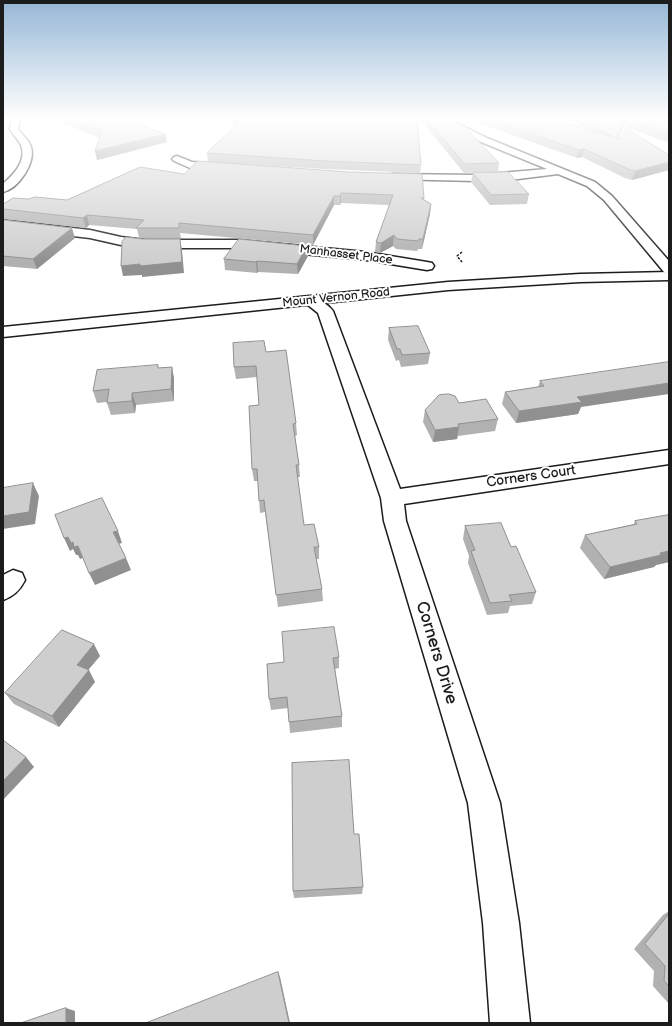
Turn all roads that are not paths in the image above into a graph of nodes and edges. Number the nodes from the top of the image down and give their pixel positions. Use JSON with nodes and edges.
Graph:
{"nodes":[{"id":1,"x":24,"y":166,"type":"edge"},
{"id":2,"x":202,"y":166,"type":"edge"},
{"id":3,"x":547,"y":166,"type":"edge"},
{"id":4,"x":231,"y":168,"type":"edge"},
{"id":5,"x":559,"y":171,"type":"junction"},
{"id":6,"x":381,"y":176,"type":"edge"},
{"id":7,"x":3,"y":189,"type":"edge"},
{"id":8,"x":3,"y":224,"type":"edge"},
{"id":9,"x":427,"y":266,"type":"dead end"},
{"id":10,"x":669,"y":269,"type":"edge"},
{"id":11,"x":669,"y":276,"type":"edge"},
{"id":12,"x":310,"y":301,"type":"junction"},
{"id":13,"x":3,"y":332,"type":"edge"},
{"id":14,"x":669,"y":457,"type":"edge"},
{"id":15,"x":392,"y":498,"type":"junction"},
{"id":16,"x":510,"y":1023,"type":"edge"}],
"edges":[{"from":1,"to":7,"type":"street"},
{"from":2,"to":4,"type":"street"},
{"from":3,"to":5,"type":"street"},
{"from":5,"to":6,"type":"street"},
{"from":5,"to":10,"type":"street"},
{"from":8,"to":9,"type":"street","name":"Manhasset Place"},
{"from":11,"to":12,"type":"street","name":"Mount Vernon Road"},
{"from":12,"to":13,"type":"street","name":"Mount Vernon Road"},
{"from":12,"to":15,"type":"street","name":"Corners Drive"},
{"from":14,"to":15,"type":"street","name":"Corners Court"},
{"from":15,"to":16,"type":"street","name":"Corners Drive"}]}
